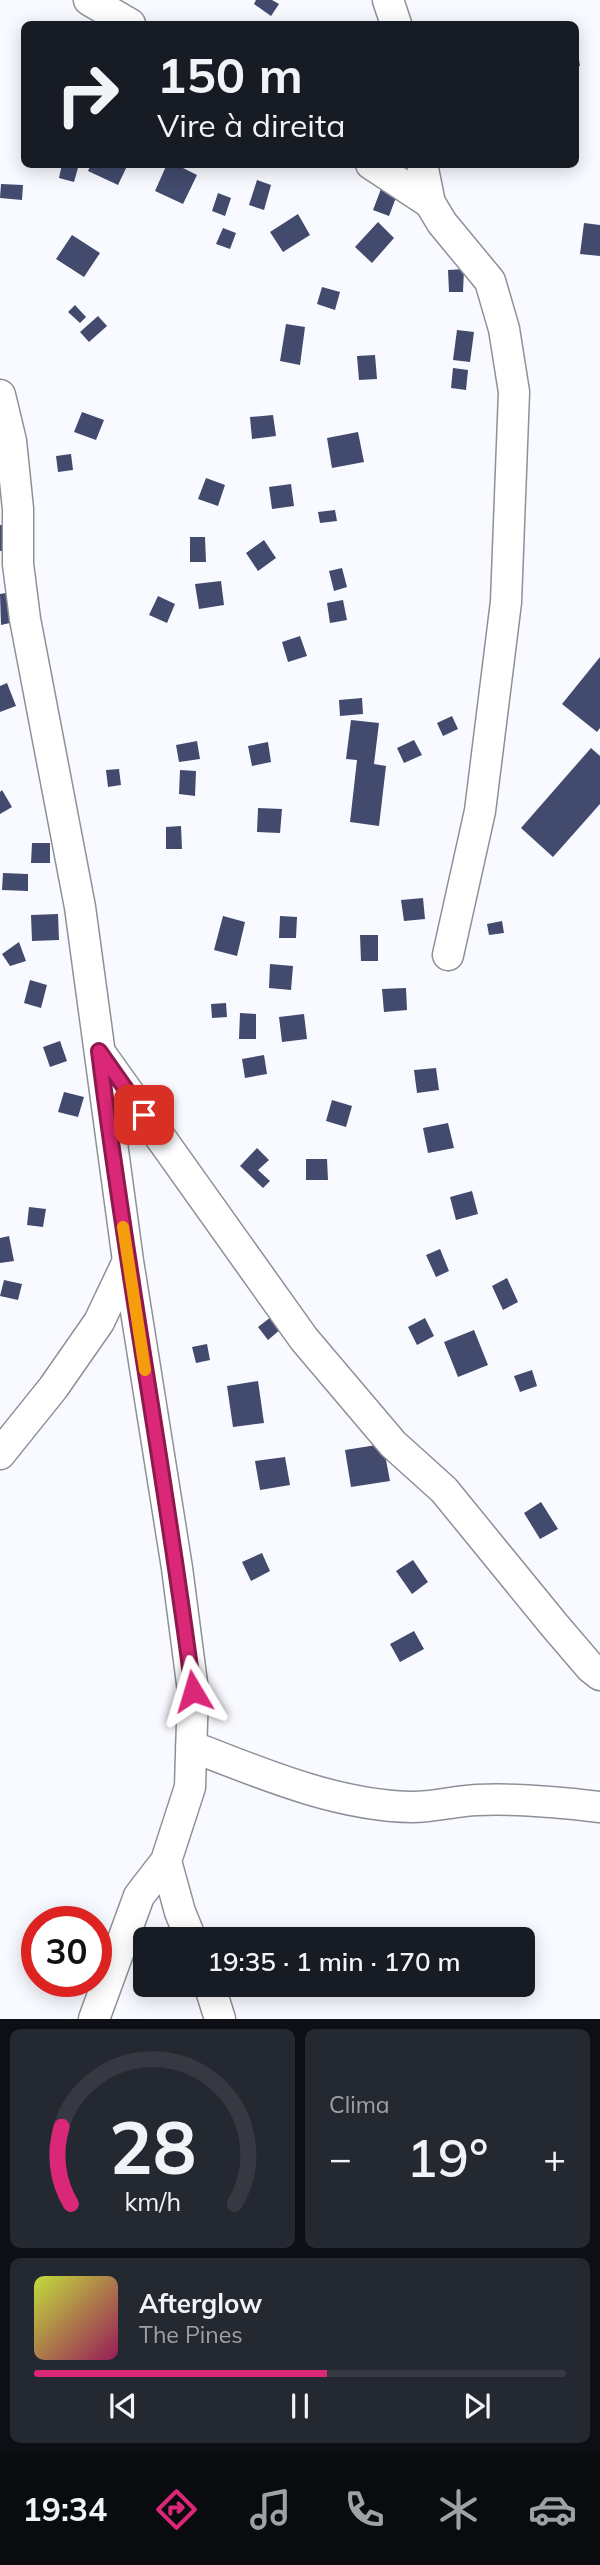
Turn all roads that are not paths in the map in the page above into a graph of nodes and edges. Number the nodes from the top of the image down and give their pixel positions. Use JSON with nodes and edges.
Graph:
{"nodes":[{"id":1,"x":89,"y":0,"type":"edge"},
{"id":2,"x":388,"y":0,"type":"edge"},
{"id":3,"x":125,"y":21,"type":"edge"},
{"id":4,"x":395,"y":21,"type":"edge"},
{"id":5,"x":377,"y":168,"type":"edge"},
{"id":6,"x":423,"y":168,"type":"edge"},
{"id":7,"x":430,"y":203,"type":"junction"},
{"id":8,"x":0,"y":395,"type":"edge"},
{"id":9,"x":447,"y":955,"type":"dead end"},
{"id":10,"x":99,"y":1051,"type":"junction"},
{"id":11,"x":128,"y":1261,"type":"junction"},
{"id":12,"x":0,"y":1454,"type":"edge"},
{"id":13,"x":600,"y":1675,"type":"edge"},
{"id":14,"x":191,"y":1746,"type":"junction"},
{"id":15,"x":600,"y":1807,"type":"edge"},
{"id":16,"x":166,"y":1861,"type":"junction"},
{"id":17,"x":186,"y":1927,"type":"edge"},
{"id":18,"x":213,"y":1997,"type":"edge"},
{"id":19,"x":94,"y":2019,"type":"edge"},
{"id":20,"x":220,"y":2019,"type":"edge"}],
"edges":[{"from":1,"to":3,"type":"street"},
{"from":2,"to":4,"type":"street"},
{"from":5,"to":7,"type":"street"},
{"from":6,"to":7,"type":"street"},
{"from":7,"to":9,"type":"street"},
{"from":8,"to":10,"type":"street"},
{"from":10,"to":11,"type":"street"},
{"from":10,"to":13,"type":"street"},
{"from":11,"to":12,"type":"street"},
{"from":11,"to":14,"type":"street"},
{"from":14,"to":15,"type":"street"},
{"from":14,"to":16,"type":"street"},
{"from":16,"to":17,"type":"street"},
{"from":16,"to":19,"type":"street"},
{"from":18,"to":20,"type":"street"}]}
